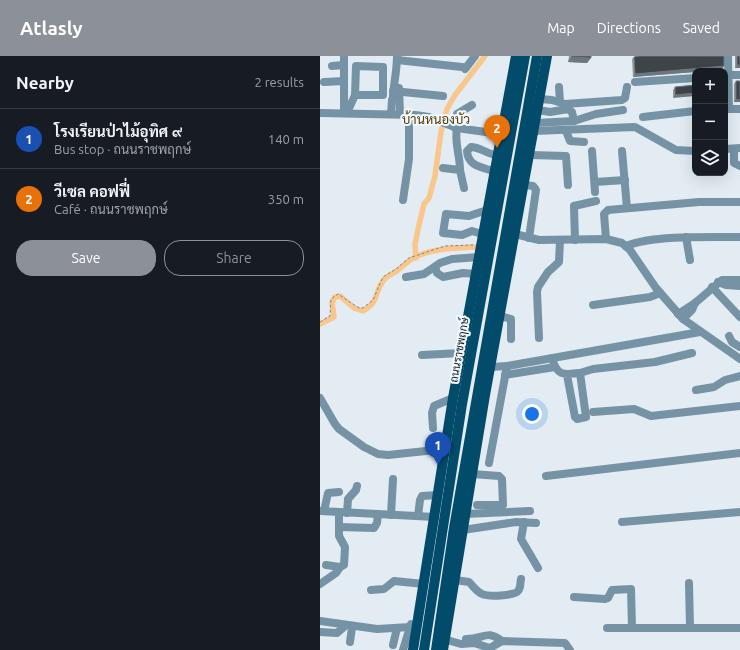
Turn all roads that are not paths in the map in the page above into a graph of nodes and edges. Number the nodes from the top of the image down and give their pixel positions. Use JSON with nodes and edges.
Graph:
{"nodes":[{"id":1,"x":344,"y":56,"type":"edge"},
{"id":2,"x":475,"y":56,"type":"edge"},
{"id":3,"x":516,"y":56,"type":"edge"},
{"id":4,"x":525,"y":56,"type":"edge"},
{"id":5,"x":537,"y":56,"type":"edge"},
{"id":6,"x":547,"y":56,"type":"edge"},
{"id":7,"x":728,"y":56,"type":"edge"},
{"id":8,"x":397,"y":58,"type":"edge"},
{"id":9,"x":344,"y":65,"type":"junction"},
{"id":10,"x":332,"y":66,"type":"dead end"},
{"id":11,"x":727,"y":68,"type":"edge"},
{"id":12,"x":728,"y":75,"type":"edge"},
{"id":13,"x":740,"y":75,"type":"edge"},
{"id":14,"x":692,"y":78,"type":"edge"},
{"id":15,"x":344,"y":81,"type":"junction"},
{"id":16,"x":324,"y":82,"type":"dead end"},
{"id":17,"x":635,"y":82,"type":"dead end"},
{"id":18,"x":559,"y":87,"type":"dead end"},
{"id":19,"x":627,"y":87,"type":"dead end"},
{"id":20,"x":355,"y":95,"type":"junction"},
{"id":21,"x":394,"y":95,"type":"junction"},
{"id":22,"x":442,"y":96,"type":"dead end"},
{"id":23,"x":540,"y":99,"type":"junction"},
{"id":24,"x":560,"y":102,"type":"junction"},
{"id":25,"x":472,"y":105,"type":"dead end"},
{"id":26,"x":728,"y":109,"type":"edge"},
{"id":27,"x":740,"y":109,"type":"edge"},
{"id":28,"x":538,"y":110,"type":"junction"},
{"id":29,"x":623,"y":110,"type":"dead end"},
{"id":30,"x":692,"y":111,"type":"edge"},
{"id":31,"x":550,"y":112,"type":"junction"},
{"id":32,"x":320,"y":113,"type":"edge"},
{"id":33,"x":346,"y":113,"type":"junction"},
{"id":34,"x":391,"y":114,"type":"junction"},
{"id":35,"x":400,"y":114,"type":"junction"},
{"id":36,"x":412,"y":114,"type":"junction"},
{"id":37,"x":642,"y":117,"type":"dead end"},
{"id":38,"x":574,"y":121,"type":"junction"},
{"id":39,"x":552,"y":123,"type":"junction"},
{"id":40,"x":453,"y":127,"type":"junction"},
{"id":41,"x":535,"y":127,"type":"junction"},
{"id":42,"x":566,"y":131,"type":"junction"},
{"id":43,"x":500,"y":134,"type":"junction"},
{"id":44,"x":415,"y":140,"type":"dead end"},
{"id":45,"x":584,"y":142,"type":"dead end"},
{"id":46,"x":737,"y":148,"type":"edge"},
{"id":47,"x":592,"y":151,"type":"dead end"},
{"id":48,"x":622,"y":151,"type":"dead end"},
{"id":49,"x":692,"y":151,"type":"edge"},
{"id":50,"x":486,"y":153,"type":"junction"},
{"id":51,"x":496,"y":156,"type":"junction"},
{"id":52,"x":530,"y":156,"type":"junction"},
{"id":53,"x":740,"y":166,"type":"edge"},
{"id":54,"x":481,"y":167,"type":"junction"},
{"id":55,"x":443,"y":168,"type":"dead end"},
{"id":56,"x":460,"y":170,"type":"junction"},
{"id":57,"x":493,"y":170,"type":"junction"},
{"id":58,"x":625,"y":180,"type":"junction"},
{"id":59,"x":594,"y":182,"type":"junction"},
{"id":60,"x":525,"y":185,"type":"junction"},
{"id":61,"x":568,"y":185,"type":"dead end"},
{"id":62,"x":464,"y":188,"type":"dead end"},
{"id":63,"x":595,"y":192,"type":"dead end"},
{"id":64,"x":403,"y":200,"type":"dead end"},
{"id":65,"x":596,"y":201,"type":"dead end"},
{"id":66,"x":740,"y":202,"type":"edge"},
{"id":67,"x":627,"y":208,"type":"junction"},
{"id":68,"x":486,"y":210,"type":"junction"},
{"id":69,"x":469,"y":216,"type":"junction"},
{"id":70,"x":477,"y":232,"type":"junction"},
{"id":71,"x":515,"y":234,"type":"junction"},
{"id":72,"x":740,"y":237,"type":"edge"},
{"id":73,"x":529,"y":238,"type":"junction"},
{"id":74,"x":686,"y":238,"type":"junction"},
{"id":75,"x":606,"y":239,"type":"junction"},
{"id":76,"x":560,"y":240,"type":"junction"},
{"id":77,"x":575,"y":240,"type":"junction"},
{"id":78,"x":626,"y":246,"type":"junction"},
{"id":79,"x":478,"y":257,"type":"junction"},
{"id":80,"x":462,"y":258,"type":"junction"},
{"id":81,"x":690,"y":260,"type":"dead end"},
{"id":82,"x":434,"y":267,"type":"junction"},
{"id":83,"x":463,"y":273,"type":"junction"},
{"id":84,"x":476,"y":274,"type":"junction"},
{"id":85,"x":406,"y":277,"type":"dead end"},
{"id":86,"x":740,"y":280,"type":"edge"},
{"id":87,"x":715,"y":284,"type":"junction"},
{"id":88,"x":740,"y":286,"type":"edge"},
{"id":89,"x":660,"y":293,"type":"junction"},
{"id":90,"x":593,"y":305,"type":"dead end"},
{"id":91,"x":500,"y":316,"type":"junction"},
{"id":92,"x":680,"y":316,"type":"junction"},
{"id":93,"x":740,"y":317,"type":"edge"},
{"id":94,"x":700,"y":332,"type":"junction"},
{"id":95,"x":729,"y":336,"type":"dead end"},
{"id":96,"x":539,"y":338,"type":"dead end"},
{"id":97,"x":511,"y":339,"type":"dead end"},
{"id":98,"x":740,"y":347,"type":"edge"},
{"id":99,"x":461,"y":353,"type":"junction"},
{"id":100,"x":692,"y":353,"type":"dead end"},
{"id":101,"x":422,"y":355,"type":"dead end"},
{"id":102,"x":552,"y":358,"type":"junction"},
{"id":103,"x":740,"y":358,"type":"edge"},
{"id":104,"x":507,"y":366,"type":"junction"},
{"id":105,"x":491,"y":367,"type":"junction"},
{"id":106,"x":554,"y":367,"type":"junction"},
{"id":107,"x":580,"y":373,"type":"junction"},
{"id":108,"x":567,"y":374,"type":"junction"},
{"id":109,"x":505,"y":375,"type":"junction"},
{"id":110,"x":740,"y":376,"type":"edge"},
{"id":111,"x":696,"y":390,"type":"dead end"},
{"id":112,"x":485,"y":395,"type":"junction"},
{"id":113,"x":320,"y":398,"type":"edge"},
{"id":114,"x":452,"y":402,"type":"junction"},
{"id":115,"x":740,"y":406,"type":"edge"},
{"id":116,"x":593,"y":412,"type":"dead end"},
{"id":117,"x":473,"y":425,"type":"junction"},
{"id":118,"x":433,"y":428,"type":"dead end"},
{"id":119,"x":456,"y":447,"type":"junction"},
{"id":120,"x":445,"y":448,"type":"junction"},
{"id":121,"x":740,"y":453,"type":"edge"},
{"id":122,"x":489,"y":463,"type":"dead end"},
{"id":123,"x":472,"y":474,"type":"junction"},
{"id":124,"x":546,"y":476,"type":"dead end"},
{"id":125,"x":393,"y":479,"type":"dead end"},
{"id":126,"x":357,"y":486,"type":"dead end"},
{"id":127,"x":339,"y":492,"type":"dead end"},
{"id":128,"x":438,"y":495,"type":"junction"},
{"id":129,"x":477,"y":505,"type":"dead end"},
{"id":130,"x":322,"y":511,"type":"edge"},
{"id":131,"x":530,"y":511,"type":"dead end"},
{"id":132,"x":343,"y":512,"type":"junction"},
{"id":133,"x":740,"y":512,"type":"edge"},
{"id":134,"x":378,"y":514,"type":"junction"},
{"id":135,"x":465,"y":514,"type":"junction"},
{"id":136,"x":391,"y":515,"type":"junction"},
{"id":137,"x":418,"y":516,"type":"junction"},
{"id":138,"x":435,"y":517,"type":"junction"},
{"id":139,"x":524,"y":522,"type":"junction"},
{"id":140,"x":622,"y":522,"type":"dead end"},
{"id":141,"x":536,"y":523,"type":"dead end"},
{"id":142,"x":339,"y":527,"type":"junction"},
{"id":143,"x":463,"y":530,"type":"junction"},
{"id":144,"x":326,"y":565,"type":"dead end"},
{"id":145,"x":340,"y":567,"type":"junction"},
{"id":146,"x":538,"y":568,"type":"dead end"},
{"id":147,"x":520,"y":579,"type":"dead end"},
{"id":148,"x":454,"y":580,"type":"junction"},
{"id":149,"x":689,"y":583,"type":"dead end"},
{"id":150,"x":320,"y":584,"type":"edge"},
{"id":151,"x":424,"y":584,"type":"junction"},
{"id":152,"x":371,"y":590,"type":"dead end"},
{"id":153,"x":574,"y":597,"type":"dead end"},
{"id":154,"x":421,"y":603,"type":"junction"},
{"id":155,"x":320,"y":622,"type":"edge"},
{"id":156,"x":348,"y":626,"type":"junction"},
{"id":157,"x":410,"y":627,"type":"junction"},
{"id":158,"x":397,"y":628,"type":"junction"},
{"id":159,"x":447,"y":628,"type":"junction"},
{"id":160,"x":607,"y":628,"type":"dead end"},
{"id":161,"x":632,"y":628,"type":"junction"},
{"id":162,"x":690,"y":628,"type":"junction"},
{"id":163,"x":740,"y":628,"type":"edge"},
{"id":164,"x":320,"y":632,"type":"edge"},
{"id":165,"x":502,"y":641,"type":"junction"},
{"id":166,"x":350,"y":642,"type":"dead end"},
{"id":167,"x":449,"y":644,"type":"edge"},
{"id":168,"x":393,"y":645,"type":"dead end"},
{"id":169,"x":403,"y":650,"type":"edge"},
{"id":170,"x":413,"y":650,"type":"edge"},
{"id":171,"x":424,"y":650,"type":"edge"},
{"id":172,"x":436,"y":650,"type":"edge"},
{"id":173,"x":443,"y":650,"type":"edge"},
{"id":174,"x":570,"y":650,"type":"edge"}],
"edges":[{"from":1,"to":9,"type":"street"},
{"from":2,"to":8,"type":"street"},
{"from":3,"to":43,"type":"main road","name":"ถนนราชพฤกษ์"},
{"from":4,"to":119,"type":"main road","name":"ถนนราชพฤกษ์"},
{"from":5,"to":117,"type":"main road"},
{"from":6,"to":23,"type":"main road"},
{"from":7,"to":11,"type":"street"},
{"from":8,"to":21,"type":"street"},
{"from":9,"to":10,"type":"street"},
{"from":9,"to":15,"type":"street"},
{"from":12,"to":13,"type":"street"},
{"from":14,"to":17,"type":"street"},
{"from":15,"to":16,"type":"street"},
{"from":15,"to":33,"type":"street"},
{"from":18,"to":24,"type":"street"},
{"from":19,"to":24,"type":"street"},
{"from":20,"to":20,"type":"street"},
{"from":20,"to":33,"type":"street"},
{"from":21,"to":22,"type":"street"},
{"from":21,"to":34,"type":"street"},
{"from":21,"to":35,"type":"street"},
{"from":23,"to":24,"type":"street"},
{"from":23,"to":28,"type":"main road"},
{"from":25,"to":40,"type":"street"},
{"from":26,"to":27,"type":"street"},
{"from":28,"to":31,"type":"street"},
{"from":28,"to":41,"type":"main road"},
{"from":29,"to":38,"type":"street"},
{"from":30,"to":37,"type":"street"},
{"from":31,"to":38,"type":"street"},
{"from":31,"to":39,"type":"street"},
{"from":32,"to":33,"type":"street"},
{"from":33,"to":34,"type":"street"},
{"from":34,"to":35,"type":"street"},
{"from":35,"to":36,"type":"street"},
{"from":36,"to":40,"type":"street"},
{"from":36,"to":44,"type":"street"},
{"from":36,"to":64,"type":"street"},
{"from":38,"to":39,"type":"street"},
{"from":39,"to":41,"type":"street"},
{"from":40,"to":43,"type":"street"},
{"from":40,"to":56,"type":"street"},
{"from":41,"to":42,"type":"street"},
{"from":41,"to":52,"type":"main road"},
{"from":42,"to":45,"type":"street"},
{"from":42,"to":49,"type":"street"},
{"from":43,"to":51,"type":"main road","name":"ถนนราชพฤกษ์"},
{"from":46,"to":53,"type":"street"},
{"from":47,"to":59,"type":"street"},
{"from":48,"to":58,"type":"street"},
{"from":50,"to":51,"type":"street"},
{"from":50,"to":54,"type":"street"},
{"from":50,"to":54,"type":"street"},
{"from":51,"to":57,"type":"main road","name":"ถนนราชพฤกษ์"},
{"from":52,"to":60,"type":"main road"},
{"from":52,"to":61,"type":"street"},
{"from":54,"to":57,"type":"street"},
{"from":55,"to":56,"type":"street"},
{"from":56,"to":62,"type":"street"},
{"from":57,"to":68,"type":"main road","name":"ถนนราชพฤกษ์"},
{"from":58,"to":59,"type":"street"},
{"from":58,"to":67,"type":"street"},
{"from":59,"to":63,"type":"street"},
{"from":60,"to":71,"type":"main road"},
{"from":60,"to":73,"type":"street"},
{"from":65,"to":77,"type":"street"},
{"from":66,"to":67,"type":"street"},
{"from":67,"to":75,"type":"street"},
{"from":68,"to":69,"type":"street"},
{"from":68,"to":70,"type":"main road","name":"ถนนราชพฤกษ์"},
{"from":69,"to":70,"type":"street"},
{"from":69,"to":70,"type":"street"},
{"from":70,"to":79,"type":"main road","name":"ถนนราชพฤกษ์"},
{"from":71,"to":73,"type":"street"},
{"from":71,"to":91,"type":"main road"},
{"from":72,"to":74,"type":"street"},
{"from":73,"to":76,"type":"street"},
{"from":74,"to":78,"type":"street"},
{"from":74,"to":81,"type":"street"},
{"from":75,"to":77,"type":"street"},
{"from":75,"to":78,"type":"street"},
{"from":76,"to":77,"type":"street"},
{"from":76,"to":96,"type":"street"},
{"from":78,"to":89,"type":"street"},
{"from":79,"to":80,"type":"street"},
{"from":79,"to":84,"type":"main road","name":"ถนนราชพฤกษ์"},
{"from":80,"to":82,"type":"street"},
{"from":80,"to":83,"type":"street"},
{"from":82,"to":83,"type":"street"},
{"from":82,"to":85,"type":"street"},
{"from":83,"to":84,"type":"street"},
{"from":84,"to":99,"type":"main road","name":"ถนนราชพฤกษ์"},
{"from":86,"to":87,"type":"street"},
{"from":87,"to":88,"type":"street"},
{"from":87,"to":92,"type":"street"},
{"from":87,"to":93,"type":"street"},
{"from":89,"to":90,"type":"street"},
{"from":89,"to":92,"type":"street"},
{"from":91,"to":97,"type":"street"},
{"from":91,"to":105,"type":"main road"},
{"from":92,"to":94,"type":"street"},
{"from":94,"to":102,"type":"street"},
{"from":94,"to":103,"type":"street"},
{"from":95,"to":98,"type":"street"},
{"from":99,"to":101,"type":"street"},
{"from":99,"to":114,"type":"main road","name":"ถนนราชพฤกษ์"},
{"from":100,"to":107,"type":"street"},
{"from":102,"to":104,"type":"street"},
{"from":102,"to":106,"type":"street"},
{"from":104,"to":105,"type":"street"},
{"from":104,"to":109,"type":"street"},
{"from":105,"to":112,"type":"main road"},
{"from":106,"to":108,"type":"street"},
{"from":106,"to":109,"type":"street"},
{"from":107,"to":108,"type":"street"},
{"from":107,"to":108,"type":"street"},
{"from":109,"to":122,"type":"street"},
{"from":110,"to":111,"type":"street"},
{"from":112,"to":117,"type":"main road"},
{"from":112,"to":123,"type":"main road"},
{"from":113,"to":120,"type":"street"},
{"from":114,"to":118,"type":"street"},
{"from":114,"to":119,"type":"main road"},
{"from":114,"to":120,"type":"main road"},
{"from":115,"to":116,"type":"street"},
{"from":117,"to":172,"type":"main road"},
{"from":119,"to":171,"type":"main road","name":"ถนนราชพฤกษ์"},
{"from":120,"to":128,"type":"main road"},
{"from":121,"to":124,"type":"street"},
{"from":123,"to":129,"type":"street"},
{"from":123,"to":135,"type":"main road"},
{"from":125,"to":136,"type":"street"},
{"from":126,"to":132,"type":"street"},
{"from":127,"to":130,"type":"street"},
{"from":128,"to":137,"type":"street"},
{"from":128,"to":138,"type":"main road"},
{"from":130,"to":132,"type":"street"},
{"from":131,"to":135,"type":"street"},
{"from":132,"to":134,"type":"street"},
{"from":132,"to":142,"type":"street"},
{"from":133,"to":140,"type":"street"},
{"from":134,"to":136,"type":"street"},
{"from":134,"to":142,"type":"street"},
{"from":135,"to":143,"type":"main road"},
{"from":136,"to":137,"type":"street"},
{"from":137,"to":138,"type":"street"},
{"from":138,"to":151,"type":"main road"},
{"from":139,"to":141,"type":"street"},
{"from":139,"to":143,"type":"street"},
{"from":139,"to":146,"type":"street"},
{"from":142,"to":145,"type":"street"},
{"from":143,"to":148,"type":"main road"},
{"from":144,"to":145,"type":"street"},
{"from":145,"to":150,"type":"street"},
{"from":147,"to":148,"type":"street"},
{"from":148,"to":159,"type":"main road"},
{"from":149,"to":162,"type":"street"},
{"from":151,"to":152,"type":"street"},
{"from":151,"to":154,"type":"main road"},
{"from":153,"to":161,"type":"street"},
{"from":154,"to":157,"type":"street"},
{"from":154,"to":170,"type":"main road"},
{"from":155,"to":156,"type":"street"},
{"from":156,"to":158,"type":"street"},
{"from":156,"to":164,"type":"street"},
{"from":156,"to":166,"type":"street"},
{"from":157,"to":158,"type":"street"},
{"from":157,"to":169,"type":"street"},
{"from":158,"to":168,"type":"street"},
{"from":159,"to":167,"type":"main road"},
{"from":159,"to":173,"type":"main road"},
{"from":160,"to":161,"type":"street"},
{"from":161,"to":162,"type":"street"},
{"from":162,"to":163,"type":"street"},
{"from":165,"to":167,"type":"street"},
{"from":165,"to":167,"type":"street"},
{"from":165,"to":174,"type":"street"}]}
